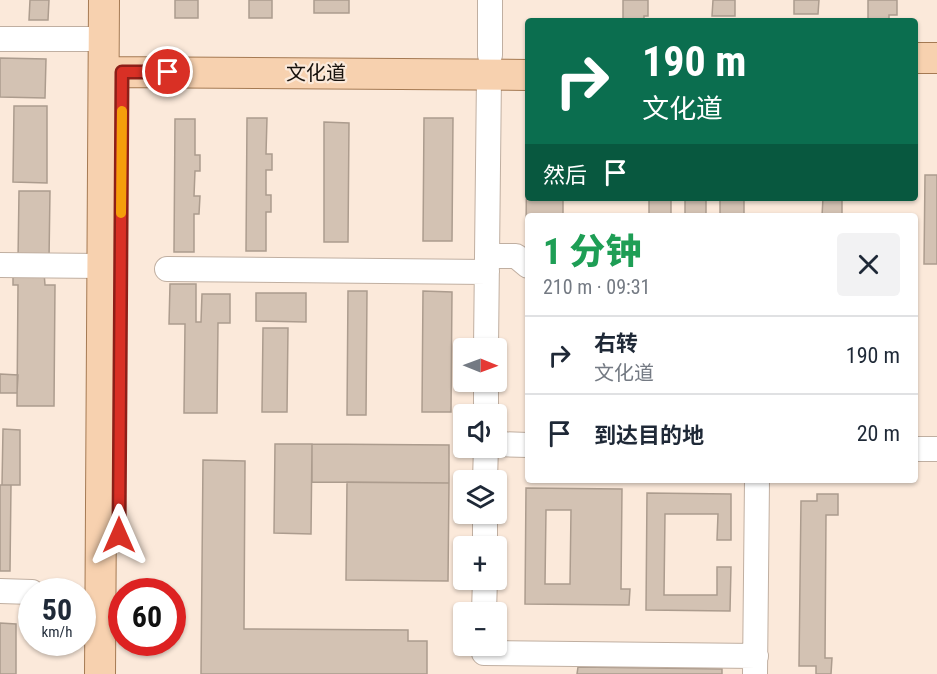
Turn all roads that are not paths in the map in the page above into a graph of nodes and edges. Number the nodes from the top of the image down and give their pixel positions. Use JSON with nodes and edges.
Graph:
{"nodes":[{"id":1,"x":104,"y":0,"type":"edge"},
{"id":2,"x":122,"y":0,"type":"edge"},
{"id":3,"x":490,"y":0,"type":"edge"},
{"id":4,"x":0,"y":39,"type":"edge"},
{"id":5,"x":525,"y":56,"type":"edge"},
{"id":6,"x":111,"y":57,"type":"junction"},
{"id":7,"x":918,"y":58,"type":"edge"},
{"id":8,"x":937,"y":58,"type":"edge"},
{"id":9,"x":489,"y":65,"type":"junction"},
{"id":10,"x":525,"y":74,"type":"edge"},
{"id":11,"x":918,"y":78,"type":"edge"},
{"id":12,"x":937,"y":79,"type":"edge"},
{"id":13,"x":487,"y":264,"type":"junction"},
{"id":14,"x":525,"y":264,"type":"edge"},
{"id":15,"x":0,"y":265,"type":"edge"},
{"id":16,"x":102,"y":266,"type":"junction"},
{"id":17,"x":167,"y":269,"type":"dead end"},
{"id":18,"x":486,"y":338,"type":"edge"},
{"id":19,"x":507,"y":444,"type":"edge"},
{"id":20,"x":525,"y":445,"type":"edge"},
{"id":21,"x":918,"y":449,"type":"edge"},
{"id":22,"x":937,"y":449,"type":"edge"},
{"id":23,"x":758,"y":483,"type":"edge"},
{"id":24,"x":92,"y":578,"type":"edge"},
{"id":25,"x":0,"y":591,"type":"edge"},
{"id":26,"x":18,"y":592,"type":"edge"},
{"id":27,"x":96,"y":638,"type":"edge"},
{"id":28,"x":484,"y":657,"type":"edge"},
{"id":29,"x":755,"y":665,"type":"edge"},
{"id":30,"x":100,"y":674,"type":"edge"},
{"id":31,"x":118,"y":674,"type":"edge"}],
"edges":[{"from":1,"to":6,"type":"main road"},
{"from":2,"to":6,"type":"main road"},
{"from":3,"to":9,"type":"street"},
{"from":4,"to":6,"type":"street"},
{"from":5,"to":9,"type":"main road","name":"文化道"},
{"from":6,"to":9,"type":"main road","name":"文化道"},
{"from":6,"to":16,"type":"main road"},
{"from":6,"to":31,"type":"main road"},
{"from":7,"to":8,"type":"main road"},
{"from":9,"to":10,"type":"main road","name":"文化道"},
{"from":9,"to":13,"type":"street"},
{"from":11,"to":12,"type":"main road"},
{"from":13,"to":14,"type":"street"},
{"from":13,"to":17,"type":"street"},
{"from":13,"to":18,"type":"street"},
{"from":15,"to":16,"type":"street"},
{"from":16,"to":24,"type":"main road"},
{"from":19,"to":20,"type":"street"},
{"from":21,"to":22,"type":"street"},
{"from":23,"to":29,"type":"street"},
{"from":25,"to":26,"type":"street"},
{"from":27,"to":30,"type":"main road"},
{"from":28,"to":29,"type":"street"}]}
